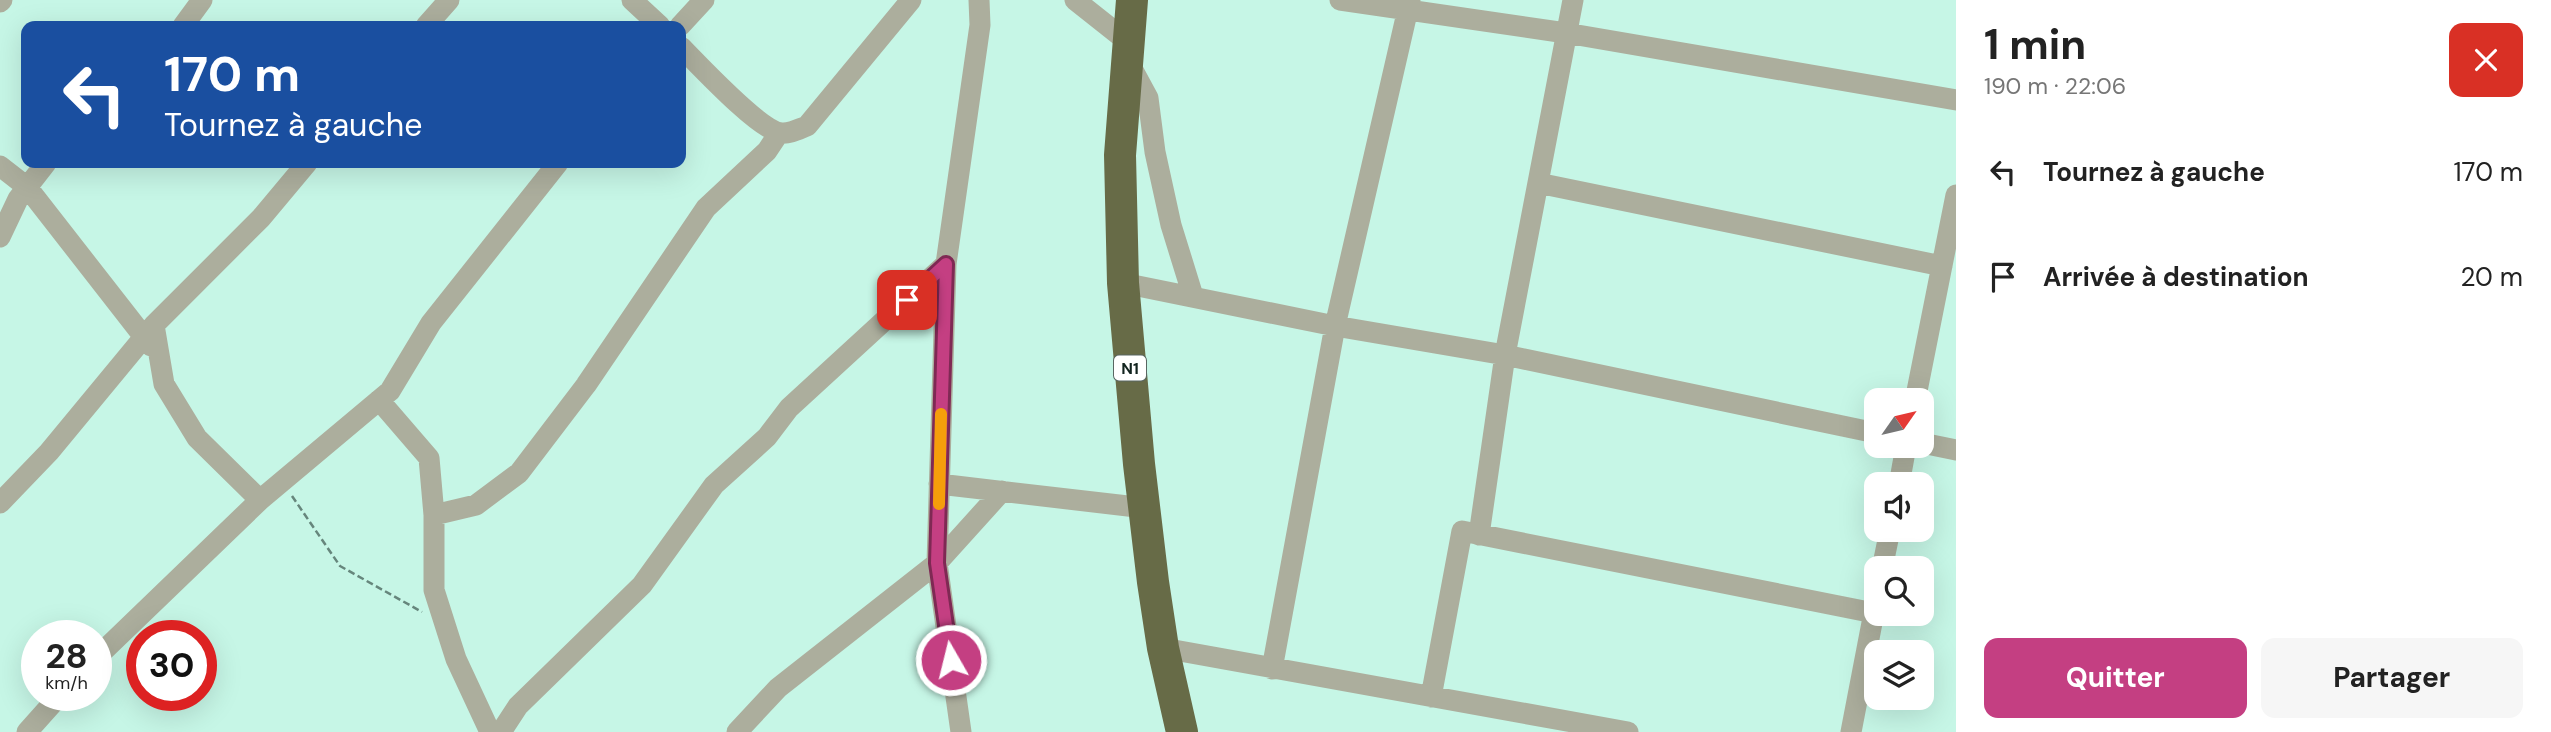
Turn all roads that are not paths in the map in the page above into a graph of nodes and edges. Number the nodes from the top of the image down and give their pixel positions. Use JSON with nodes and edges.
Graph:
{"nodes":[{"id":1,"x":202,"y":0,"type":"edge"},
{"id":2,"x":449,"y":0,"type":"edge"},
{"id":3,"x":632,"y":0,"type":"edge"},
{"id":4,"x":704,"y":0,"type":"edge"},
{"id":5,"x":911,"y":0,"type":"edge"},
{"id":6,"x":979,"y":0,"type":"edge"},
{"id":7,"x":1075,"y":0,"type":"edge"},
{"id":8,"x":1132,"y":0,"type":"edge"},
{"id":9,"x":1340,"y":0,"type":"edge"},
{"id":10,"x":1573,"y":0,"type":"edge"},
{"id":11,"x":1409,"y":5,"type":"edge"},
{"id":12,"x":187,"y":21,"type":"edge"},
{"id":13,"x":430,"y":21,"type":"edge"},
{"id":14,"x":655,"y":21,"type":"edge"},
{"id":15,"x":685,"y":21,"type":"edge"},
{"id":16,"x":1566,"y":33,"type":"junction"},
{"id":17,"x":1127,"y":50,"type":"junction"},
{"id":18,"x":686,"y":52,"type":"edge"},
{"id":19,"x":1956,"y":100,"type":"edge"},
{"id":20,"x":779,"y":133,"type":"junction"},
{"id":21,"x":0,"y":166,"type":"edge"},
{"id":22,"x":42,"y":168,"type":"edge"},
{"id":23,"x":303,"y":168,"type":"edge"},
{"id":24,"x":554,"y":168,"type":"edge"},
{"id":25,"x":1538,"y":183,"type":"junction"},
{"id":26,"x":27,"y":187,"type":"junction"},
{"id":27,"x":1956,"y":195,"type":"edge"},
{"id":28,"x":0,"y":237,"type":"edge"},
{"id":29,"x":946,"y":264,"type":"junction"},
{"id":30,"x":1942,"y":266,"type":"junction"},
{"id":31,"x":1123,"y":283,"type":"junction"},
{"id":32,"x":1193,"y":296,"type":"junction"},
{"id":33,"x":1335,"y":326,"type":"junction"},
{"id":34,"x":149,"y":331,"type":"junction"},
{"id":35,"x":1505,"y":355,"type":"junction"},
{"id":36,"x":1918,"y":388,"type":"edge"},
{"id":37,"x":379,"y":400,"type":"junction"},
{"id":38,"x":1864,"y":430,"type":"edge"},
{"id":39,"x":1934,"y":445,"type":"edge"},
{"id":40,"x":1956,"y":450,"type":"edge"},
{"id":41,"x":939,"y":484,"type":"junction"},
{"id":42,"x":1002,"y":491,"type":"junction"},
{"id":43,"x":260,"y":500,"type":"junction"},
{"id":44,"x":0,"y":503,"type":"edge"},
{"id":45,"x":1144,"y":508,"type":"junction"},
{"id":46,"x":434,"y":515,"type":"junction"},
{"id":47,"x":1479,"y":535,"type":"junction"},
{"id":48,"x":937,"y":563,"type":"junction"},
{"id":49,"x":1864,"y":605,"type":"edge"},
{"id":50,"x":1871,"y":626,"type":"edge"},
{"id":51,"x":112,"y":643,"type":"edge"},
{"id":52,"x":1163,"y":648,"type":"junction"},
{"id":53,"x":1272,"y":668,"type":"junction"},
{"id":54,"x":1431,"y":697,"type":"junction"},
{"id":55,"x":46,"y":711,"type":"edge"},
{"id":56,"x":27,"y":732,"type":"edge"},
{"id":57,"x":490,"y":732,"type":"edge"},
{"id":58,"x":501,"y":732,"type":"edge"},
{"id":59,"x":737,"y":732,"type":"edge"},
{"id":60,"x":961,"y":732,"type":"edge"},
{"id":61,"x":1182,"y":732,"type":"edge"},
{"id":62,"x":1628,"y":732,"type":"edge"},
{"id":63,"x":1851,"y":732,"type":"edge"}],
"edges":[{"from":1,"to":12,"type":"street"},
{"from":2,"to":13,"type":"street"},
{"from":3,"to":14,"type":"street"},
{"from":4,"to":15,"type":"street"},
{"from":5,"to":20,"type":"street"},
{"from":6,"to":29,"type":"street"},
{"from":7,"to":17,"type":"street"},
{"from":8,"to":17,"type":"highway","number":"N1"},
{"from":9,"to":11,"type":"street"},
{"from":10,"to":16,"type":"street"},
{"from":11,"to":16,"type":"street"},
{"from":11,"to":33,"type":"street"},
{"from":16,"to":19,"type":"street"},
{"from":16,"to":25,"type":"street"},
{"from":17,"to":31,"type":"highway","number":"N1"},
{"from":17,"to":32,"type":"street"},
{"from":18,"to":20,"type":"street"},
{"from":20,"to":46,"type":"street"},
{"from":21,"to":26,"type":"street"},
{"from":22,"to":26,"type":"street"},
{"from":23,"to":34,"type":"street"},
{"from":24,"to":37,"type":"street"},
{"from":25,"to":30,"type":"street"},
{"from":25,"to":35,"type":"street"},
{"from":26,"to":28,"type":"street"},
{"from":26,"to":34,"type":"street"},
{"from":27,"to":30,"type":"street"},
{"from":29,"to":41,"type":"street"},
{"from":29,"to":58,"type":"street"},
{"from":30,"to":36,"type":"street"},
{"from":31,"to":32,"type":"street"},
{"from":31,"to":45,"type":"highway","number":"N1"},
{"from":32,"to":33,"type":"street"},
{"from":33,"to":35,"type":"street"},
{"from":33,"to":53,"type":"street"},
{"from":34,"to":43,"type":"street"},
{"from":34,"to":44,"type":"street"},
{"from":35,"to":38,"type":"street"},
{"from":35,"to":47,"type":"street"},
{"from":37,"to":43,"type":"street"},
{"from":37,"to":46,"type":"street"},
{"from":39,"to":40,"type":"street"},
{"from":41,"to":42,"type":"street"},
{"from":41,"to":48,"type":"street"},
{"from":42,"to":45,"type":"street"},
{"from":42,"to":48,"type":"street"},
{"from":43,"to":51,"type":"street"},
{"from":45,"to":52,"type":"highway","number":"N1"},
{"from":46,"to":57,"type":"street"},
{"from":47,"to":49,"type":"street"},
{"from":47,"to":54,"type":"street"},
{"from":48,"to":59,"type":"street"},
{"from":48,"to":60,"type":"street"},
{"from":50,"to":63,"type":"street"},
{"from":52,"to":53,"type":"street"},
{"from":52,"to":61,"type":"highway","number":"N1"},
{"from":53,"to":54,"type":"street"},
{"from":54,"to":62,"type":"street"},
{"from":55,"to":56,"type":"street"}]}
